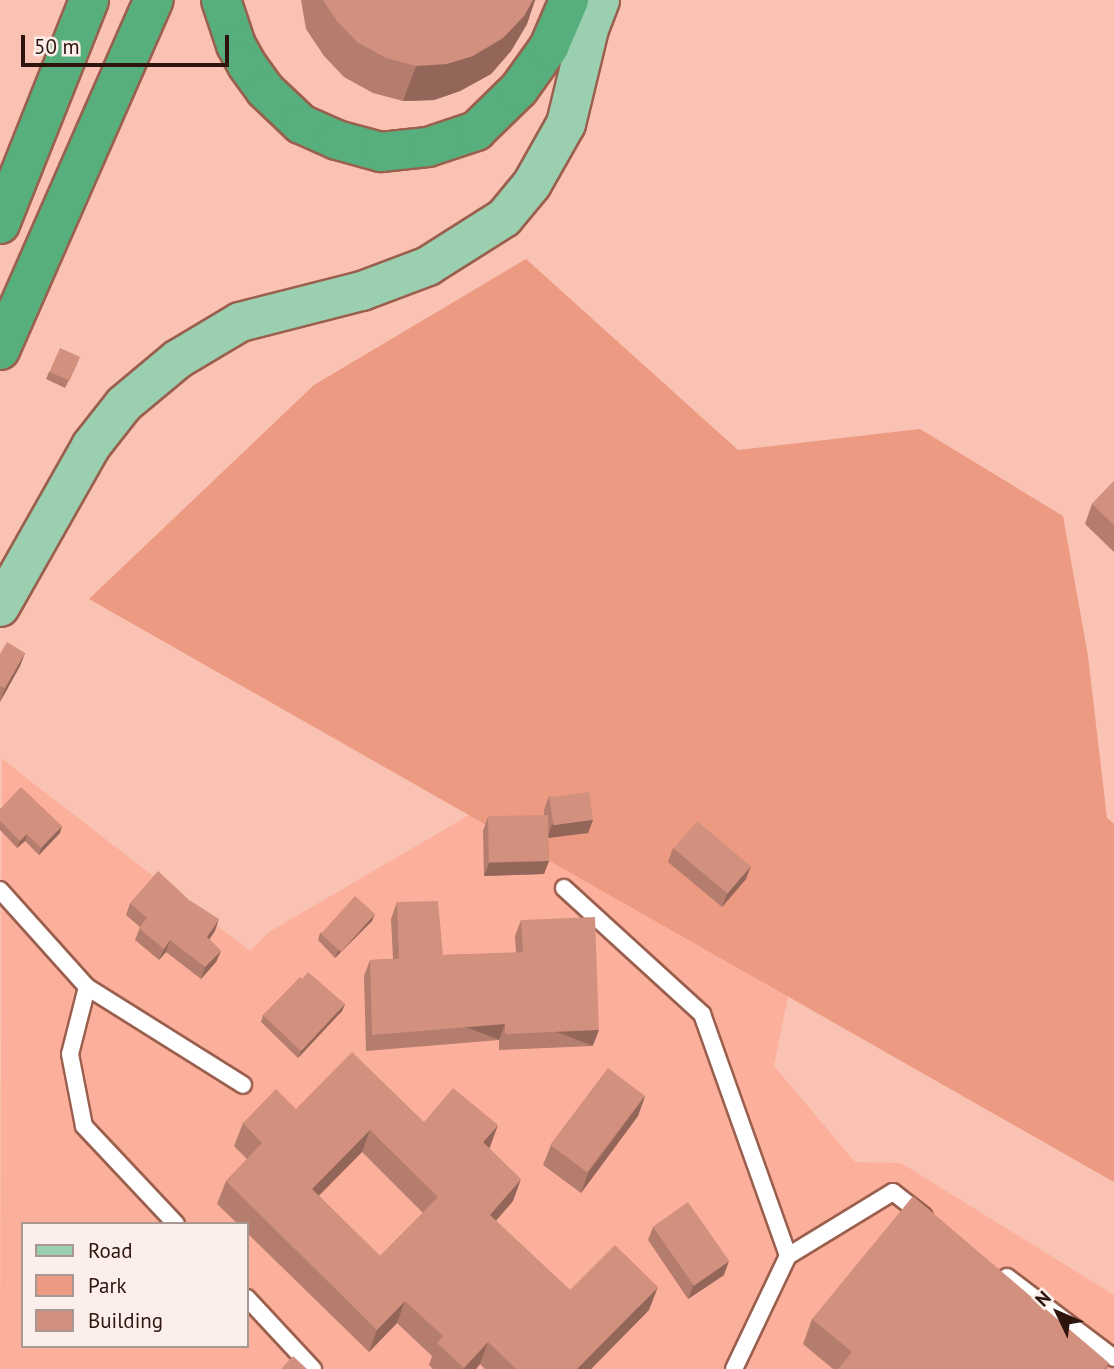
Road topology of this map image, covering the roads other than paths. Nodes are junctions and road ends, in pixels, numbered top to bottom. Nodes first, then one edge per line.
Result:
1 (89, 0) edge
2 (154, 0) edge
3 (221, 0) edge
4 (569, 0) edge
5 (600, 0) edge
6 (0, 223) edge
7 (0, 350) edge
8 (0, 607) edge
9 (564, 888) dead end
10 (0, 890) edge
11 (87, 987) junction
12 (243, 1085) dead end
13 (174, 1222) edge
14 (937, 1225) edge
15 (788, 1256) junction
16 (992, 1266) edge
17 (248, 1299) edge
18 (1114, 1358) edge
19 (313, 1369) edge
20 (734, 1369) edge

1 - 6 highway
2 - 7 highway
3 - 4 highway
5 - 8 main road
9 - 15 lane
10 - 11 lane
11 - 12 lane
11 - 13 lane
14 - 15 lane
15 - 20 lane
16 - 18 lane
17 - 19 lane

